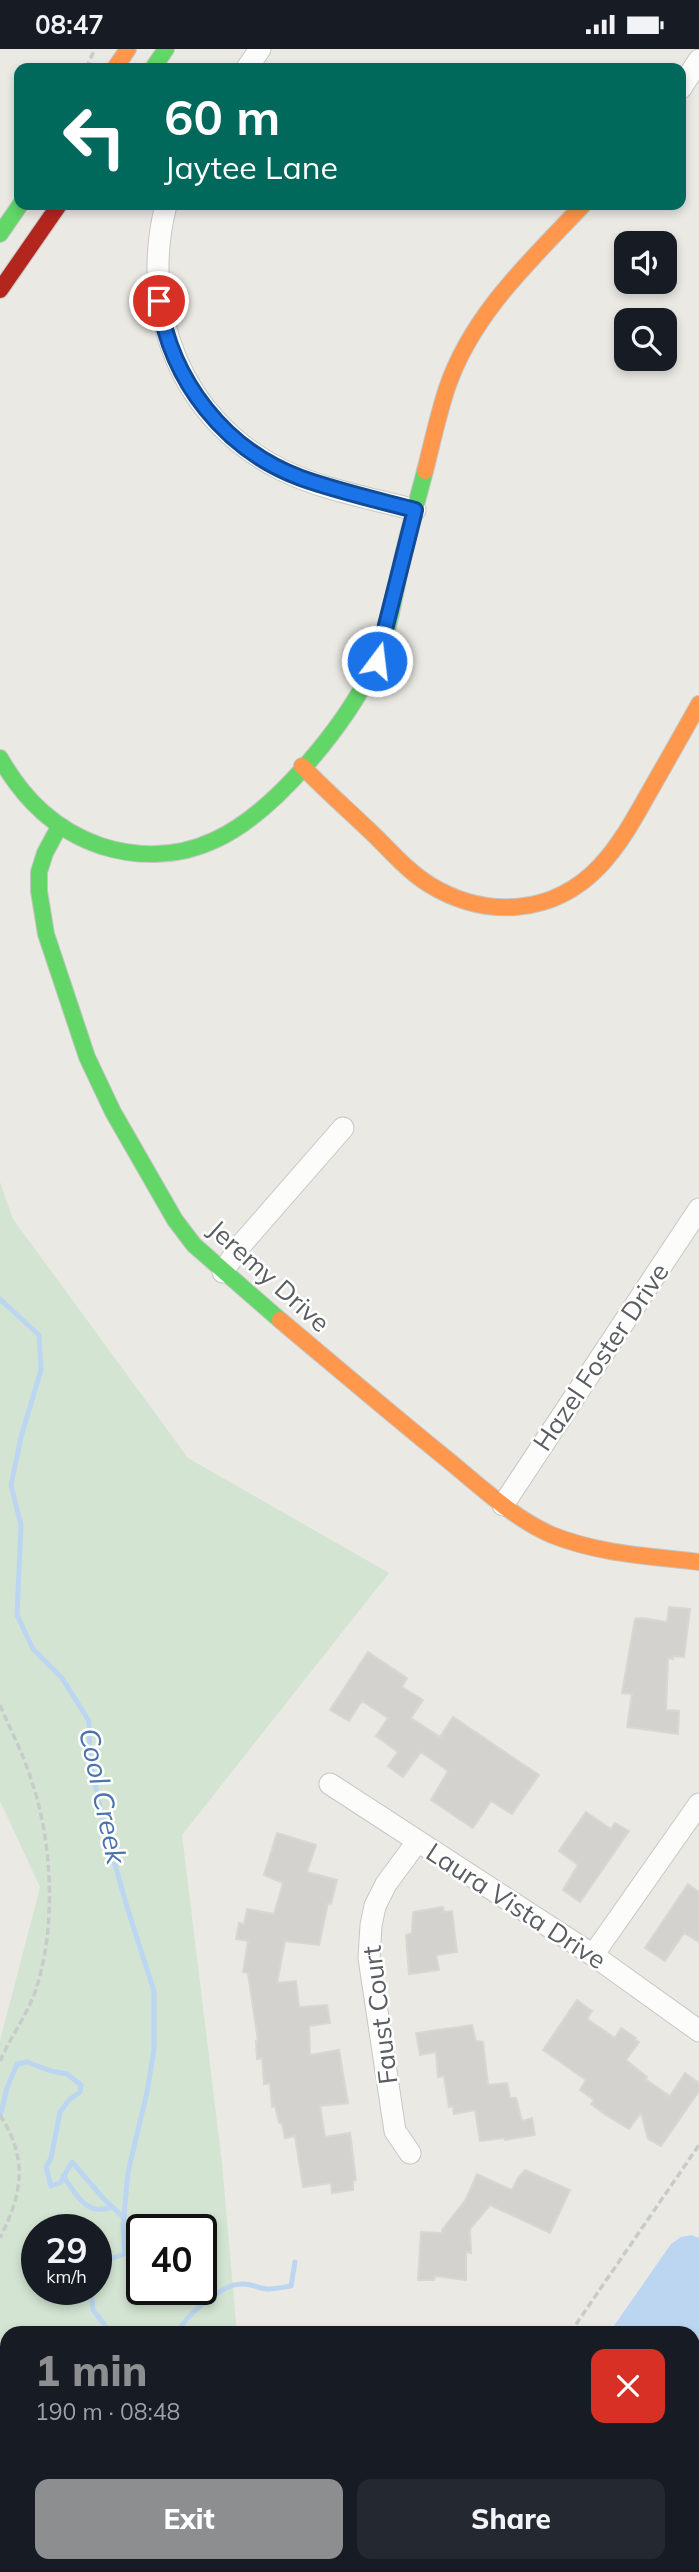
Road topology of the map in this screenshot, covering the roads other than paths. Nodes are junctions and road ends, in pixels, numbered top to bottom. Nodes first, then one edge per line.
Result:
1 (699, 60) edge
2 (686, 80) edge
3 (17, 210) edge
4 (56, 210) edge
5 (165, 210) edge
6 (578, 210) edge
7 (0, 234) edge
8 (0, 291) edge
9 (415, 510) junction
10 (699, 704) edge
11 (0, 758) edge
12 (302, 766) junction
13 (59, 827) junction
14 (343, 1128) dead end
15 (699, 1209) edge
16 (223, 1272) junction
17 (503, 1505) junction
18 (699, 1562) edge
19 (330, 1784) dead end
20 (699, 1804) edge
21 (417, 1842) junction
22 (593, 1955) junction
23 (699, 2031) edge
24 (410, 2153) dead end

1 - 2 street
3 - 7 street
4 - 8 street
5 - 9 street
6 - 9 street
9 - 12 street
10 - 12 street
11 - 13 street
12 - 13 street
13 - 16 street, Jeremy Drive
14 - 16 street
15 - 17 street, Hazel Foster Drive
16 - 17 street, Jeremy Drive
17 - 18 street, Jeremy Drive
19 - 21 street, Laura Vista Drive
20 - 22 street
21 - 22 street, Laura Vista Drive
21 - 24 street, Faust Court
22 - 23 street, Laura Vista Drive

